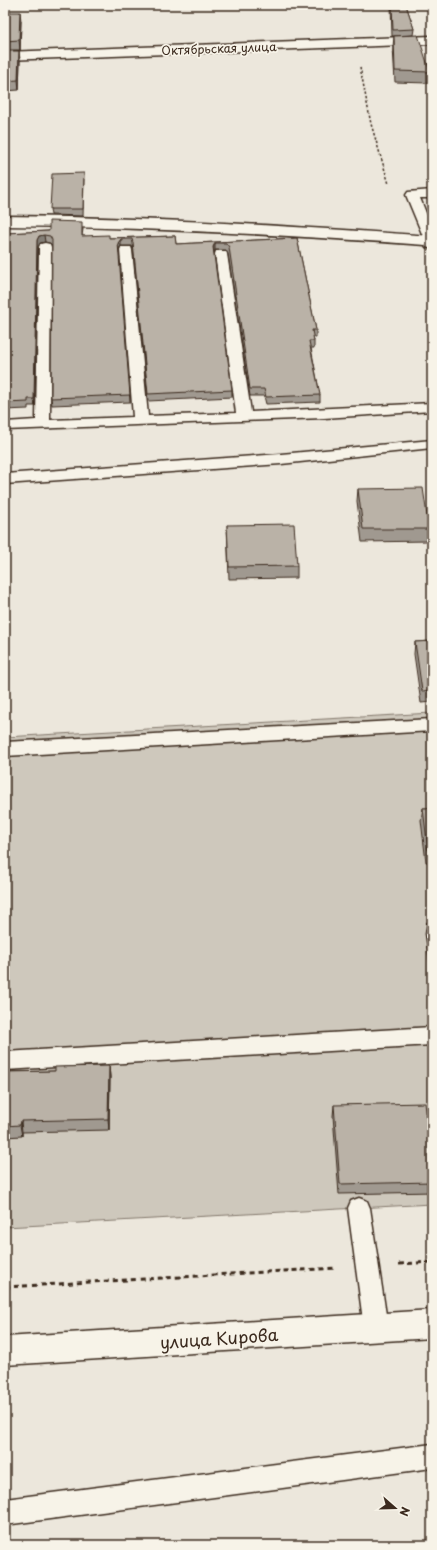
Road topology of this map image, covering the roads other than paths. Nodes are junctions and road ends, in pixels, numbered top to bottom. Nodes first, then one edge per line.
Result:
1 (432, 40) edge
2 (5, 56) edge
3 (432, 194) edge
4 (5, 221) edge
5 (431, 243) edge
6 (45, 247) dead end
7 (126, 250) dead end
8 (220, 254) dead end
9 (432, 407) edge
10 (244, 417) junction
11 (141, 421) junction
12 (43, 425) junction
13 (5, 426) edge
14 (432, 444) edge
15 (5, 479) edge
16 (432, 724) edge
17 (5, 749) edge
18 (432, 1036) edge
19 (5, 1061) edge
20 (360, 1208) dead end
21 (432, 1324) edge
22 (376, 1328) junction
23 (5, 1351) edge
24 (432, 1456) edge
25 (5, 1512) edge

1 - 2 street, Октябрьская улица
3 - 5 lane
4 - 5 street
6 - 12 lane
7 - 11 lane
8 - 10 lane
9 - 10 lane
10 - 11 lane
11 - 12 lane
12 - 13 lane
14 - 15 lane
16 - 17 lane
18 - 19 lane
20 - 22 lane
21 - 22 street, улица Кирова
22 - 23 street, улица Кирова
24 - 25 lane

